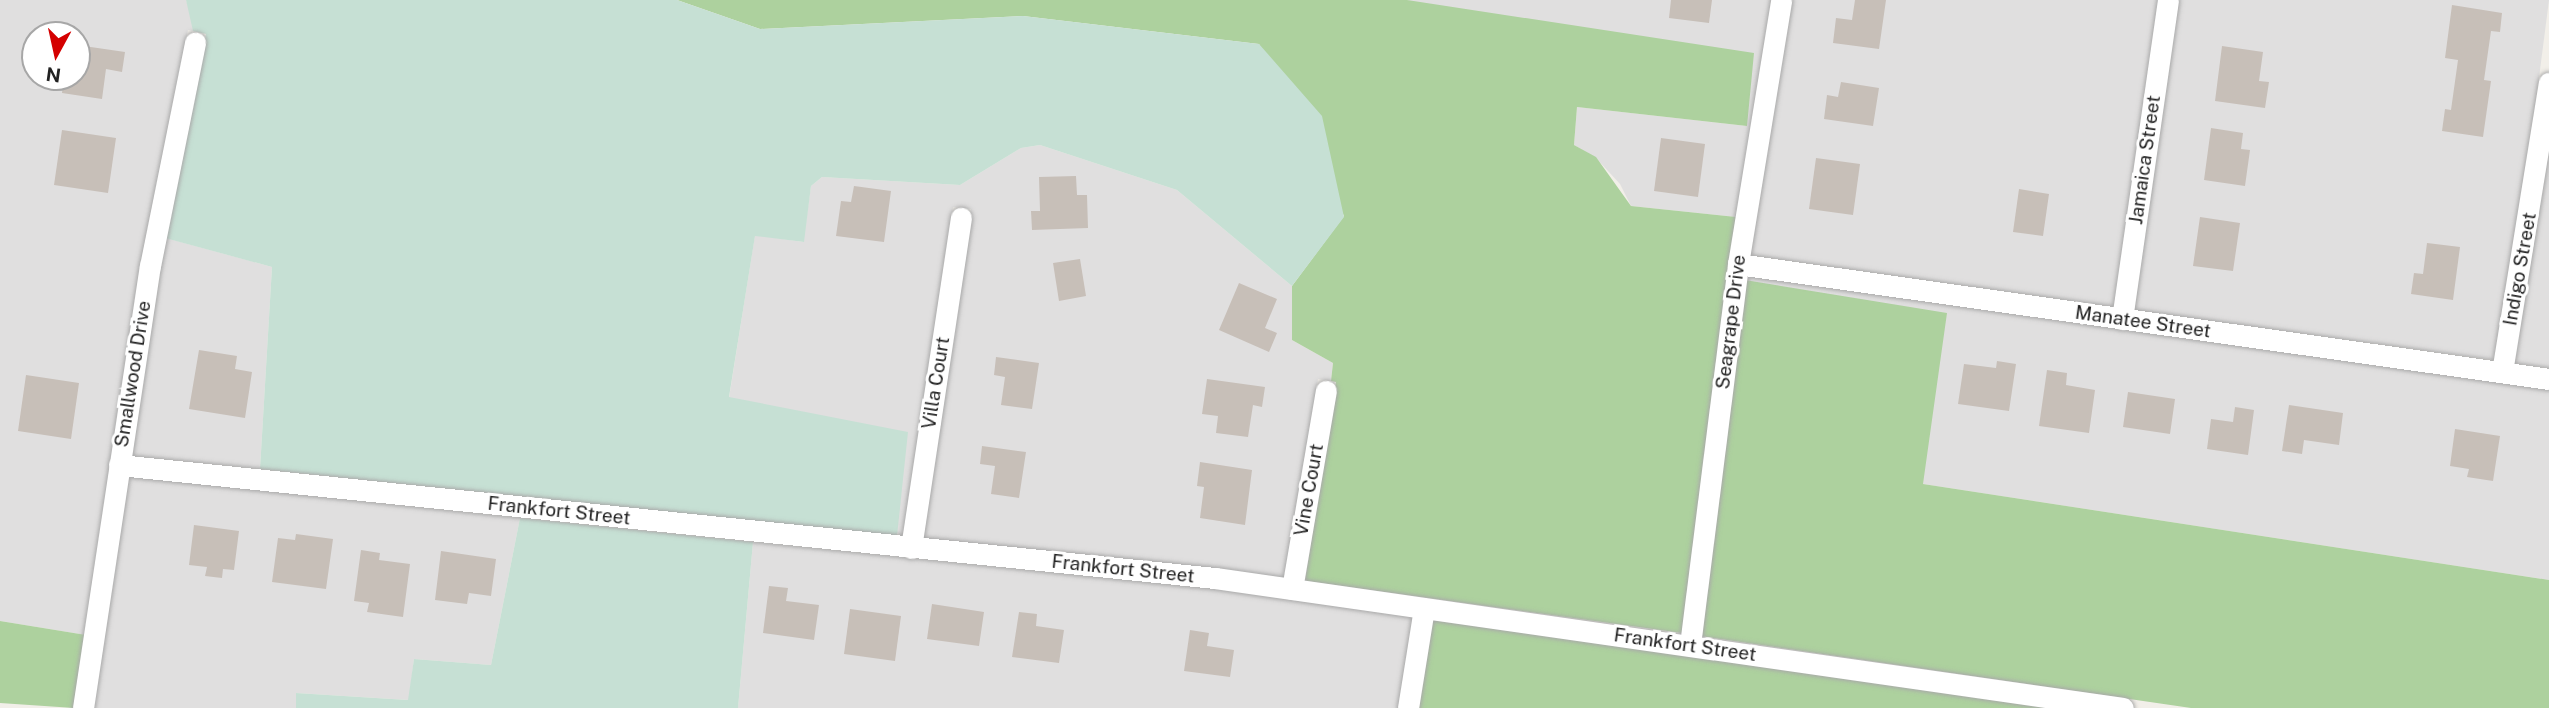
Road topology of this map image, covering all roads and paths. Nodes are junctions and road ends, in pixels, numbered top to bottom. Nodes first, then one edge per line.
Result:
1 (1781, 0) edge
2 (2168, 0) edge
3 (195, 42) dead end
4 (2549, 83) edge
5 (961, 218) dead end
6 (1738, 264) junction
7 (2122, 319) junction
8 (2502, 372) junction
9 (2549, 379) edge
10 (1326, 391) dead end
11 (119, 465) junction
12 (911, 548) junction
13 (1292, 589) junction
14 (1424, 608) junction
15 (1690, 645) junction
16 (83, 708) edge
17 (1408, 708) edge
18 (2123, 708) edge

1 - 6 street, Seagrape Drive
2 - 7 street, Jamaica Street
3 - 11 street, Smallwood Drive
4 - 8 street, Indigo Street
5 - 12 street, Villa Court
6 - 7 street, Manatee Street
6 - 15 street, Seagrape Drive
7 - 8 street, Manatee Street
8 - 9 street, Manatee Street
10 - 13 street, Vine Court
11 - 12 street, Frankfort Street
11 - 16 street, Smallwood Drive
12 - 13 street, Frankfort Street
13 - 14 street, Frankfort Street
14 - 15 street, Frankfort Street
14 - 17 street
15 - 18 street, Frankfort Street

